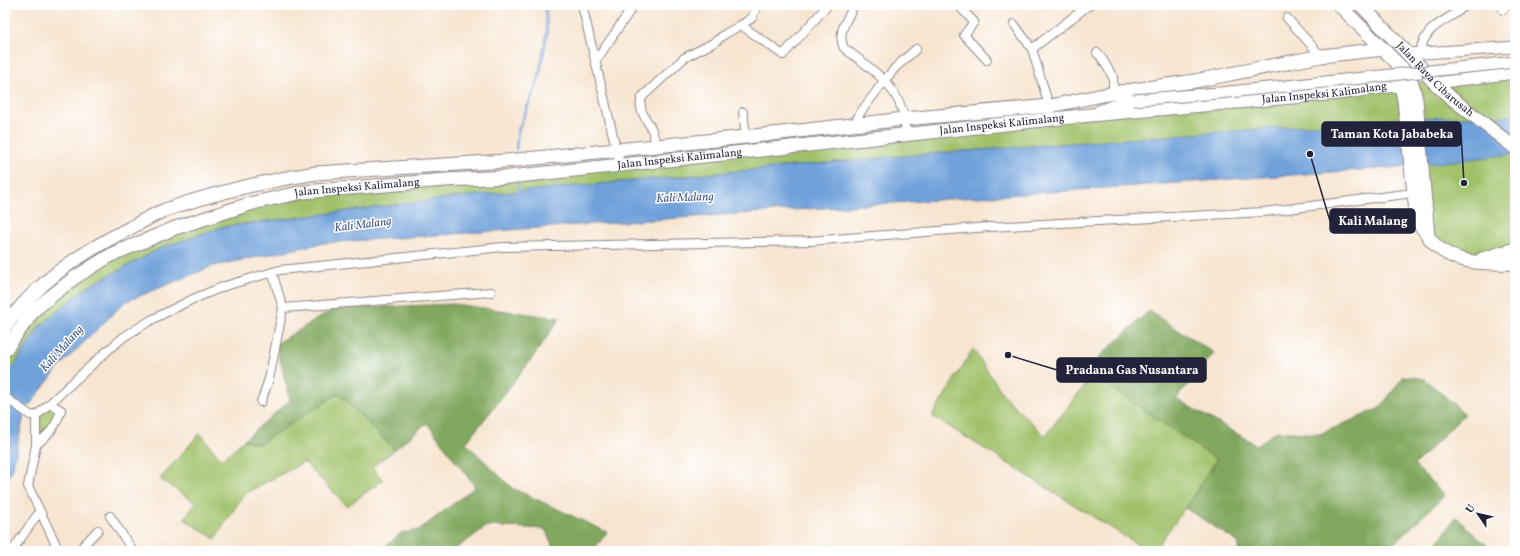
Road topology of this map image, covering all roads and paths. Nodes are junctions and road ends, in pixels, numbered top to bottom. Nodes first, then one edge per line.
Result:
1 (582, 5) edge
2 (634, 5) edge
3 (758, 5) edge
4 (828, 5) edge
5 (854, 5) edge
6 (958, 5) edge
7 (1089, 5) edge
8 (1340, 5) edge
9 (1361, 5) edge
10 (1463, 6) edge
11 (1287, 18) dead end
12 (1014, 24) dead end
13 (742, 25) junction
14 (1515, 47) edge
15 (916, 49) dead end
16 (1032, 49) junction
17 (1096, 53) dead end
18 (1388, 53) junction
19 (1414, 53) junction
20 (1322, 56) junction
21 (987, 60) dead end
22 (596, 62) junction
23 (1515, 62) edge
24 (1515, 73) edge
25 (884, 80) junction
26 (1435, 83) junction
27 (1401, 84) junction
28 (1113, 93) junction
29 (1093, 98) junction
30 (1131, 100) junction
31 (1410, 100) junction
32 (1050, 106) junction
33 (743, 112) dead end
34 (1090, 115) junction
35 (904, 119) junction
36 (1052, 119) junction
37 (854, 125) junction
38 (802, 131) junction
39 (906, 135) junction
40 (746, 137) junction
41 (717, 140) junction
42 (804, 145) junction
43 (656, 147) junction
44 (1515, 148) edge
45 (616, 151) junction
46 (719, 155) junction
47 (620, 165) junction
48 (1417, 173) junction
49 (282, 178) junction
50 (1413, 193) junction
51 (285, 196) junction
52 (1428, 236) junction
53 (1515, 249) edge
54 (1471, 262) junction
55 (1515, 263) edge
56 (272, 272) junction
57 (491, 292) dead end
58 (283, 308) junction
59 (14, 323) edge
60 (7, 343) edge
61 (5, 398) edge
62 (261, 402) dead end
63 (50, 404) junction
64 (36, 416) junction
65 (36, 445) junction
66 (40, 511) junction
67 (110, 516) dead end
68 (98, 530) dead end
69 (12, 551) edge
70 (58, 551) edge
71 (78, 551) edge
72 (133, 551) edge

1 - 22 street
2 - 22 street
3 - 13 street
4 - 13 street
5 - 25 street
6 - 21 street
7 - 16 street
8 - 18 main road, Jalan Raya Cibarusah
9 - 19 main road, Jalan Raya Cibarusah
10 - 19 street
11 - 20 street
12 - 16 street
13 - 43 street
14 - 19 main road
15 - 25 street
16 - 32 street
17 - 28 street
18 - 20 main road, Jalan Inspeksi Kalimalang
18 - 27 main road, Jalan Raya Cibarusah
18 - 31 main road, Jalan Raya Cibarusah
19 - 26 main road, Jalan Raya Cibarusah
20 - 28 main road, Jalan Inspeksi Kalimalang
22 - 45 street
23 - 30 main road, bridge
24 - 26 main road
25 - 35 street
25 - 37 street
26 - 44 main road, Jalan Raya Cibarusah
27 - 31 main road, Jalan Raya Cibarusah
27 - 34 main road, Jalan Inspeksi Kalimalang
28 - 29 main road, Jalan Inspeksi Kalimalang
29 - 30 main road
29 - 32 main road, Jalan Inspeksi Kalimalang
30 - 34 main road
31 - 48 main road, Jalan Raya Cibarusah
32 - 35 main road, Jalan Inspeksi Kalimalang
32 - 36 street
33 - 40 street
34 - 36 main road, Jalan Inspeksi Kalimalang
35 - 37 main road, Jalan Inspeksi Kalimalang
35 - 39 street
36 - 39 main road, Jalan Inspeksi Kalimalang
37 - 38 main road, Jalan Inspeksi Kalimalang
38 - 40 main road, Jalan Inspeksi Kalimalang
38 - 42 main road
39 - 42 main road, Jalan Inspeksi Kalimalang
40 - 41 main road, Jalan Inspeksi Kalimalang
41 - 43 main road, Jalan Inspeksi Kalimalang
41 - 46 main road
42 - 46 main road, Jalan Inspeksi Kalimalang
43 - 45 main road, Jalan Inspeksi Kalimalang
45 - 47 street
45 - 49 main road, Jalan Inspeksi Kalimalang
46 - 47 main road, Jalan Inspeksi Kalimalang
47 - 51 main road, Jalan Inspeksi Kalimalang
48 - 50 main road, Jalan Raya Cibarusah
48 - 52 main road, Jalan Raya Cibarusah
49 - 51 main road
49 - 59 main road, Jalan Inspeksi Kalimalang
50 - 52 main road, Jalan Raya Cibarusah
50 - 56 street
51 - 59 main road, Jalan Inspeksi Kalimalang
52 - 54 main road, Jalan Raya Cibarusah
53 - 54 main road
54 - 55 main road, Jalan Raya Cibarusah
56 - 58 street
56 - 63 street
57 - 58 street
58 - 62 street
59 - 60 main road, Jalan Inspeksi Kalimalang
61 - 64 street
63 - 64 street
63 - 65 street
64 - 65 street
65 - 66 street
66 - 69 street
66 - 70 street
67 - 72 street
68 - 71 street

